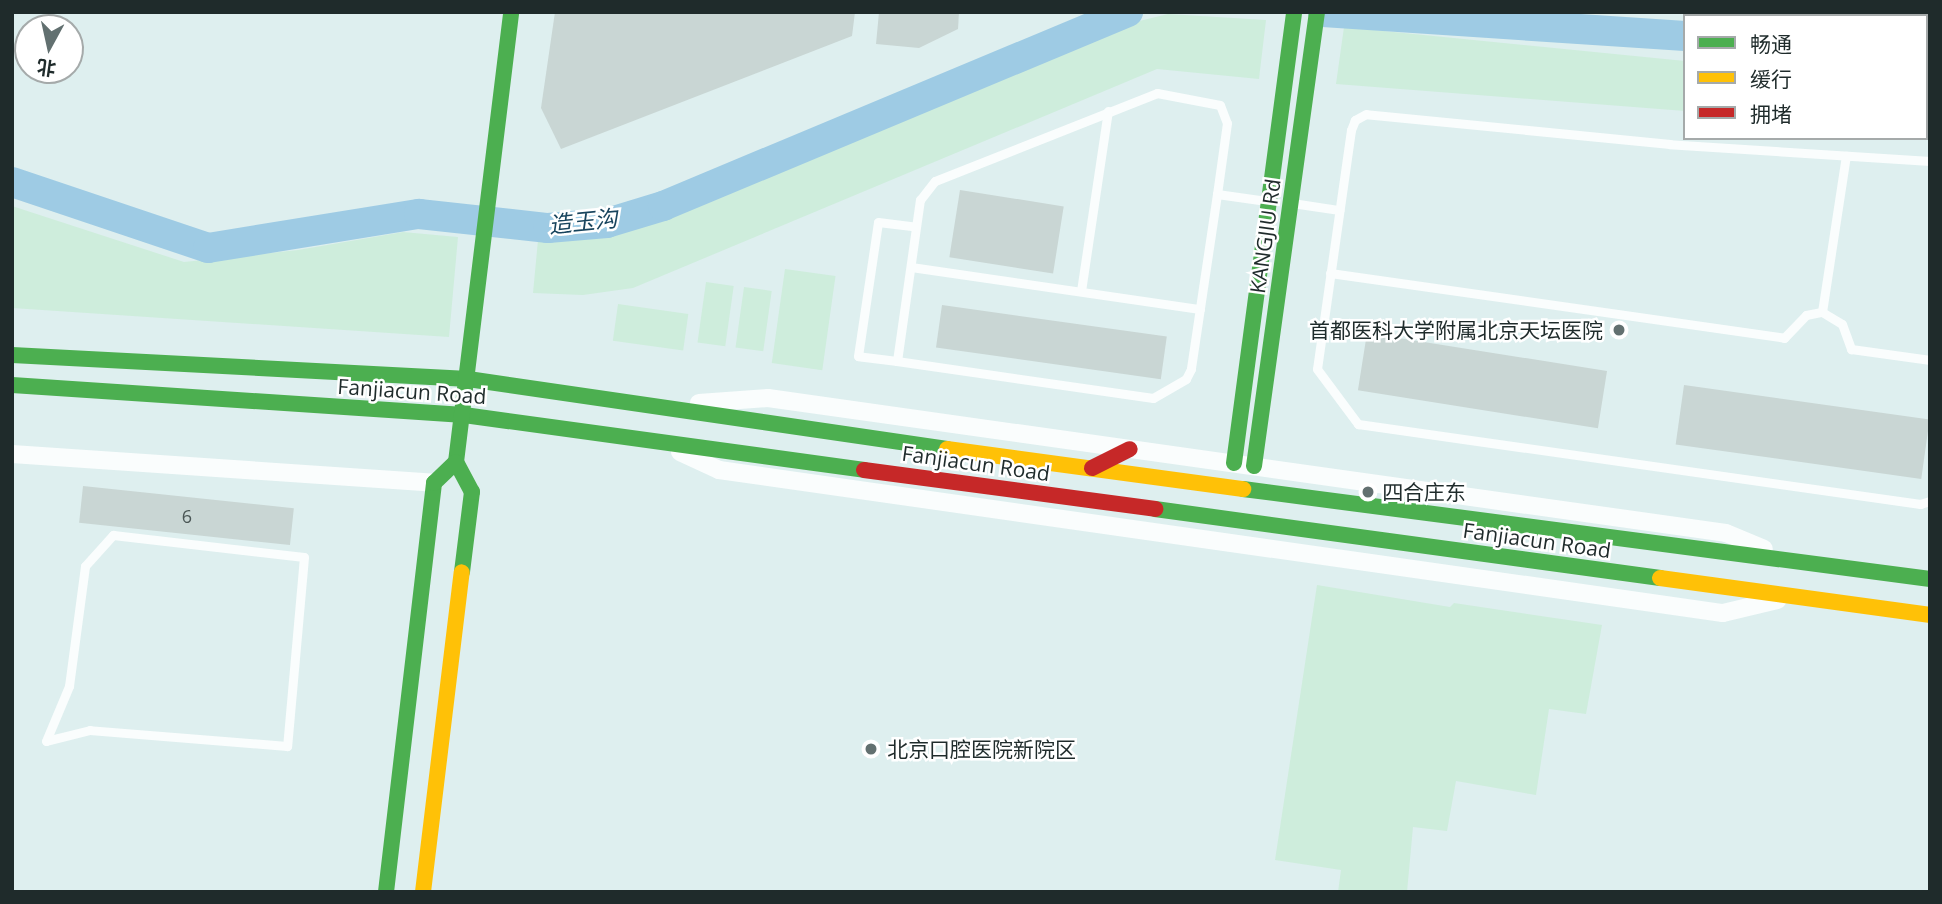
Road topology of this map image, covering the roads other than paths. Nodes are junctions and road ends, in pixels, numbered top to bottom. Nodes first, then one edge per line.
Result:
1 (511, 12) edge
2 (1294, 12) edge
3 (1317, 12) edge
4 (1108, 111) junction
5 (1846, 156) junction
6 (1930, 161) edge
7 (1217, 194) junction
8 (1269, 201) junction
9 (1291, 203) junction
10 (1339, 210) junction
11 (916, 228) junction
12 (911, 267) junction
13 (1330, 273) junction
14 (1082, 291) junction
15 (1200, 309) junction
16 (1822, 312) junction
17 (12, 355) edge
18 (1930, 360) edge
19 (897, 361) junction
20 (468, 379) junction
21 (12, 385) edge
22 (655, 407) junction
23 (464, 415) junction
24 (1241, 415) junction
25 (1260, 418) junction
26 (652, 439) junction
27 (1130, 449) junction
28 (12, 454) edge
29 (456, 462) junction
30 (1234, 463) junction
31 (1254, 466) junction
32 (1092, 468) junction
33 (434, 483) junction
34 (1930, 500) edge
35 (1793, 561) junction
36 (1930, 579) edge
37 (1790, 596) junction
38 (1930, 615) edge
39 (46, 741) joint
40 (386, 892) edge
41 (423, 892) edge

1 - 20 main road
2 - 8 main road, KANGJIU Rd
3 - 9 main road, KANGJIU Rd
4 - 7 lane
4 - 11 lane
4 - 14 lane
5 - 6 lane
5 - 10 lane
5 - 16 lane
7 - 8 lane
7 - 15 lane
8 - 24 main road, KANGJIU Rd
9 - 10 lane
9 - 25 main road, KANGJIU Rd
10 - 13 lane
11 - 12 lane
11 - 19 lane
12 - 14 lane
12 - 19 lane
13 - 16 lane
13 - 34 lane
14 - 15 lane
15 - 19 lane
16 - 18 lane
17 - 20 main road, Fanjiacun Road
20 - 22 main road, Fanjiacun Road
20 - 23 main road
21 - 23 main road, Fanjiacun Road
22 - 27 street
22 - 32 main road, Fanjiacun Road
23 - 26 main road, Fanjiacun Road
23 - 29 main road
24 - 25 main road
24 - 30 main road, KANGJIU Rd
25 - 31 main road, KANGJIU Rd
26 - 37 main road, Fanjiacun Road
26 - 37 street
27 - 30 street
27 - 32 main road
28 - 33 street
29 - 33 main road
29 - 41 main road
30 - 31 street
31 - 35 street
32 - 35 main road, Fanjiacun Road
33 - 40 main road
35 - 36 main road, Fanjiacun Road
37 - 38 main road, Fanjiacun Road
39 - 39 lane

